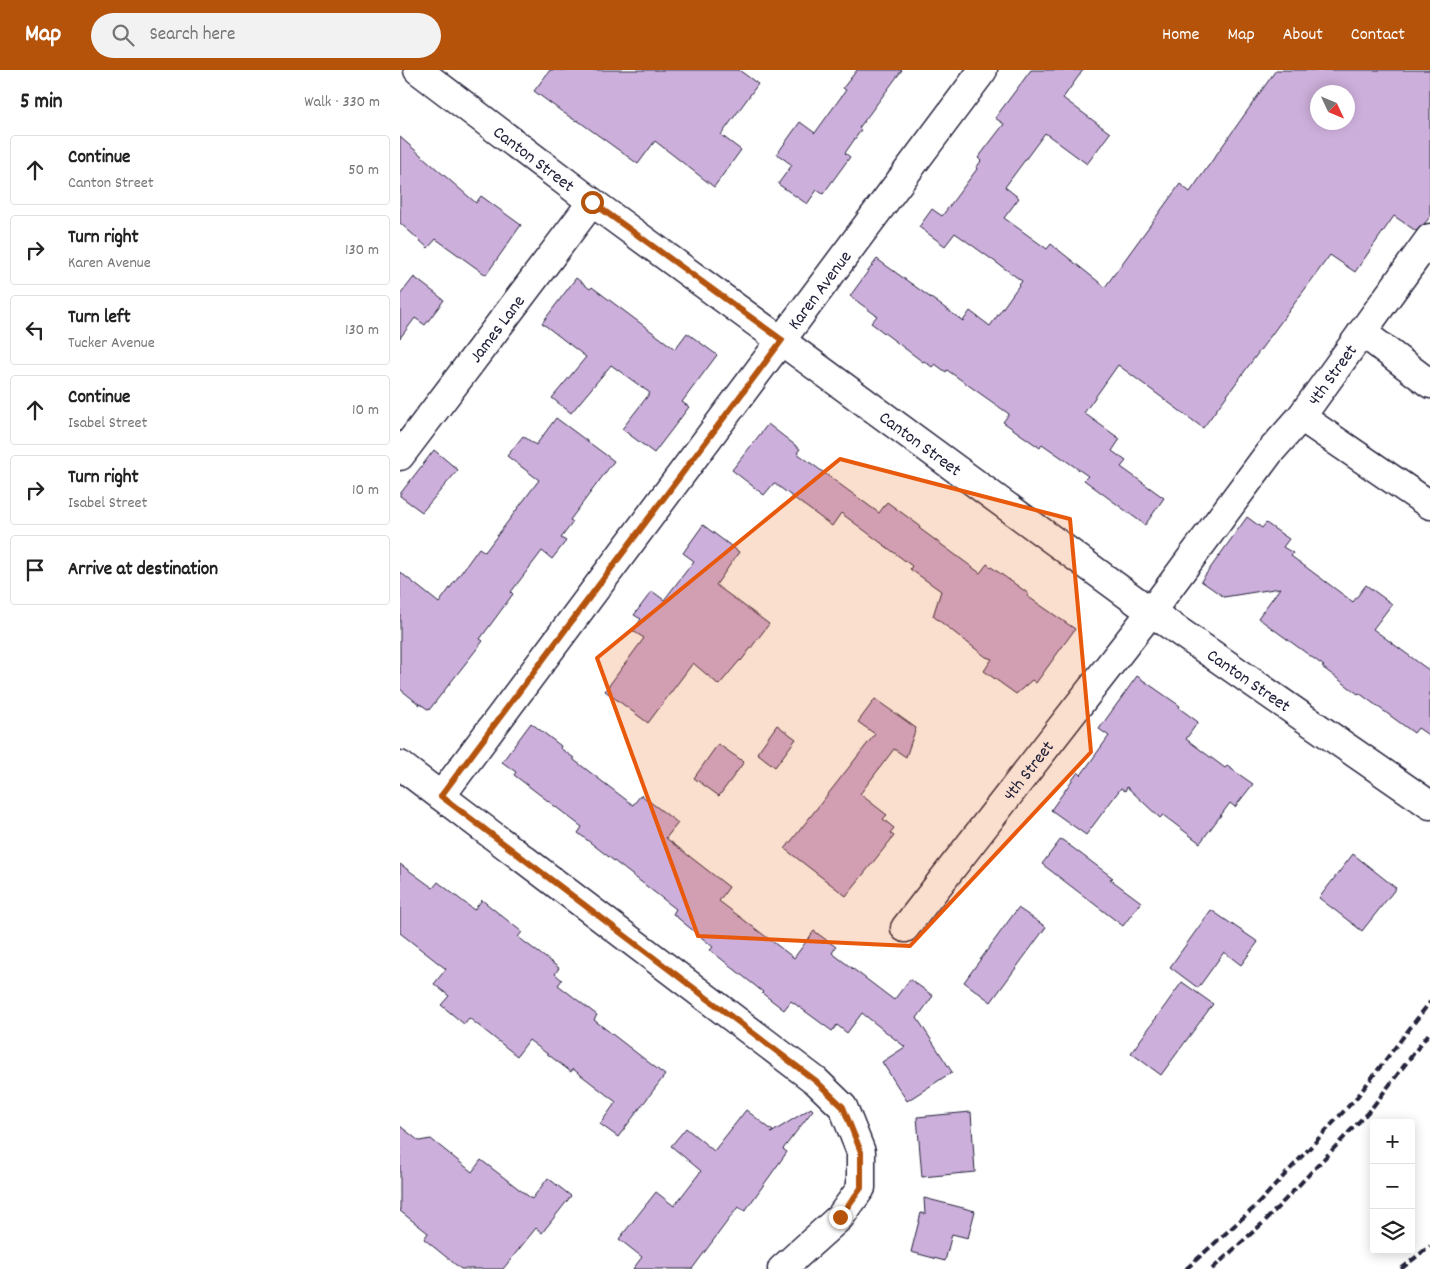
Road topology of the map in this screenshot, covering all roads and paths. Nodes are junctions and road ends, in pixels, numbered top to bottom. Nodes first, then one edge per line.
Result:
1 (418, 70) edge
2 (984, 70) edge
3 (592, 202) junction
4 (1430, 238) edge
5 (1362, 332) junction
6 (782, 340) junction
7 (1430, 384) edge
8 (1302, 418) junction
9 (400, 456) edge
10 (1430, 505) edge
11 (1151, 612) junction
12 (400, 765) edge
13 (441, 796) junction
14 (1430, 805) edge
15 (905, 928) dead end
16 (782, 1269) edge

1 - 3 street, Canton Street
2 - 6 street, Karen Avenue
3 - 6 street, Canton Street
3 - 9 street, James Lane
4 - 5 street, 4th Street
5 - 7 street
5 - 8 street, 4th Street
6 - 11 street, Canton Street
6 - 13 street, Karen Avenue
8 - 10 street
8 - 11 street, 4th Street
11 - 14 street, Canton Street
11 - 15 street, 4th Street
12 - 13 street
13 - 16 street

